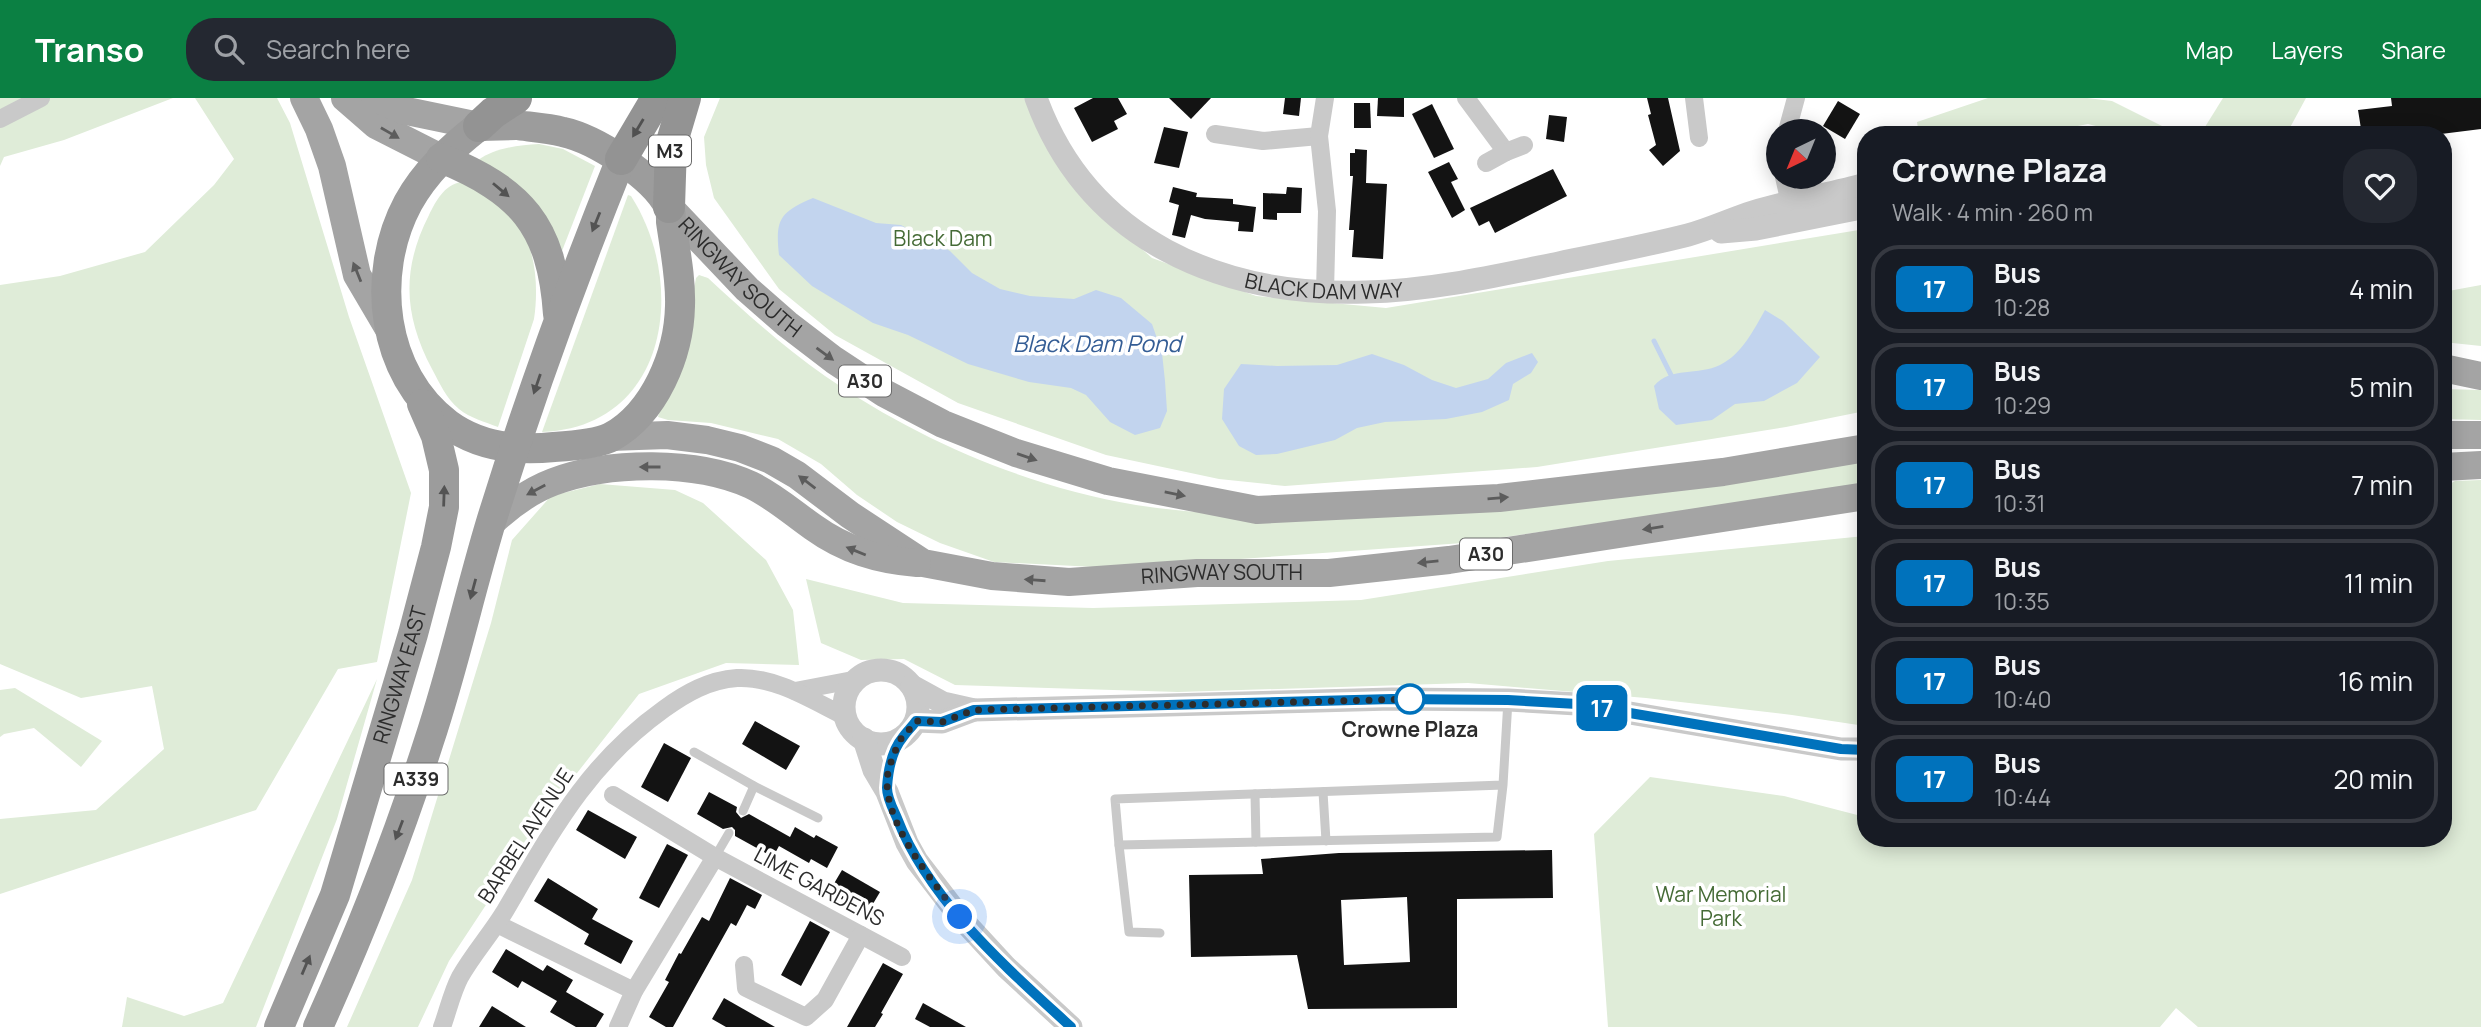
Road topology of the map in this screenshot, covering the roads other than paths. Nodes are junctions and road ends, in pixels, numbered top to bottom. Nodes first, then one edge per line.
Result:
1 (41, 98) edge
2 (304, 98) edge
3 (345, 98) edge
4 (375, 98) edge
5 (516, 98) edge
6 (657, 98) edge
7 (684, 98) edge
8 (1036, 98) edge
9 (1325, 98) edge
10 (1466, 98) edge
11 (1695, 98) edge
12 (1796, 98) edge
13 (0, 119) edge
14 (1790, 119) edge
15 (479, 126) junction
16 (1215, 134) dead end
17 (1319, 136) junction
18 (1699, 138) dead end
19 (1263, 141) junction
20 (1524, 145) dead end
21 (1245, 149) dead end
22 (1506, 152) junction
23 (441, 158) junction
24 (621, 159) junction
25 (1486, 163) dead end
26 (1857, 188) edge
27 (1787, 189) edge
28 (669, 207) junction
29 (1857, 208) edge
30 (1792, 213) junction
31 (1325, 292) junction
32 (558, 319) junction
33 (390, 331) junction
34 (2452, 370) edge
35 (2481, 378) edge
36 (2452, 379) edge
37 (418, 396) junction
38 (2452, 435) edge
39 (2481, 435) edge
40 (610, 437) junction
41 (1857, 439) edge
42 (514, 448) junction
43 (1857, 449) edge
44 (2481, 465) edge
45 (2452, 467) edge
46 (1723, 471) junction
47 (1857, 497) edge
48 (1857, 512) edge
49 (1700, 520) junction
50 (491, 523) junction
51 (923, 563) junction
52 (858, 679) junction
53 (912, 686) junction
54 (795, 691) junction
55 (1508, 700) junction
56 (974, 710) junction
57 (846, 717) junction
58 (909, 729) junction
59 (864, 739) junction
60 (1857, 750) edge
61 (694, 752) dead end
62 (1503, 785) junction
63 (754, 786) junction
64 (887, 792) junction
65 (1324, 792) junction
66 (1255, 794) junction
67 (613, 795) dead end
68 (743, 811) dead end
69 (818, 818) dead end
70 (729, 832) dead end
71 (1326, 841) junction
72 (1256, 842) junction
73 (1119, 845) junction
74 (715, 856) junction
75 (497, 924) junction
76 (1160, 933) dead end
77 (861, 935) junction
78 (902, 957) dead end
79 (744, 965) dead end
80 (634, 991) junction
81 (279, 1027) edge
82 (318, 1027) edge
83 (442, 1027) edge
84 (618, 1027) edge
85 (1071, 1027) edge

1 - 13 street
33 -> 2 main road
3 -> 23 main road
4 - 15 main road
5 - 15 highway
6 -> 24 highway, M3
7 - 28 highway, M3
8 - 31 street, BLACK DAM WAY
9 - 17 street
10 - 22 street
11 - 18 street
12 - 14 street
15 - 23 highway, RINGWAY EAST
15 - 24 highway
16 - 19 street
17 - 19 street
17 - 31 street
19 - 21 street
20 - 22 street
22 - 25 street
23 -> 32 highway
23 - 33 highway, RINGWAY EAST
24 - 28 highway
24 -> 32 highway
26 - 30 street, BLACK DAM WAY
27 - 30 street
28 - 40 highway
28 -> 46 main road, RINGWAY SOUTH / A30
29 - 30 street, BLACK DAM WAY
30 - 31 street, BLACK DAM WAY
32 -> 42 highway
33 - 37 highway, RINGWAY EAST
34 - 35 main road
35 - 36 main road
37 - 42 highway
81 -> 37 highway, RINGWAY EAST / A339
38 - 39 main road
40 - 42 highway
51 -> 40 main road, RINGWAY SOUTH / A30
41 - 46 main road
42 - 50 highway, A339
43 - 46 main road, RINGWAY SOUTH / A30
44 - 45 main road
47 - 49 main road, RINGWAY SOUTH / A30
48 - 49 main road
49 -> 51 main road, RINGWAY SOUTH / A30
51 -> 50 main road
50 -> 82 highway, A339
52 - 53 street
52 - 54 street, BARBEL AVENUE
52 - 57 street
53 - 56 street
53 - 58 street
54 - 57 street, BARBEL AVENUE
54 - 75 street, BARBEL AVENUE
55 - 56 street
55 - 60 street
55 - 62 lane
56 - 58 street
57 - 59 street
58 - 59 street
58 - 64 street
59 - 64 street
61 - 63 lane
62 - 65 lane
62 - 71 lane
63 - 68 lane
63 - 69 lane
64 - 85 street
65 - 66 lane
65 - 71 lane
66 - 72 lane
66 - 73 lane
67 - 74 street, LIME GARDENS
70 - 74 lane
71 - 72 lane
72 - 73 lane
73 - 76 lane
74 - 77 street, LIME GARDENS
74 - 80 street
75 - 80 street, BARBEL AVENUE
75 - 83 street
77 - 78 street, LIME GARDENS
77 - 79 street
80 - 84 street

